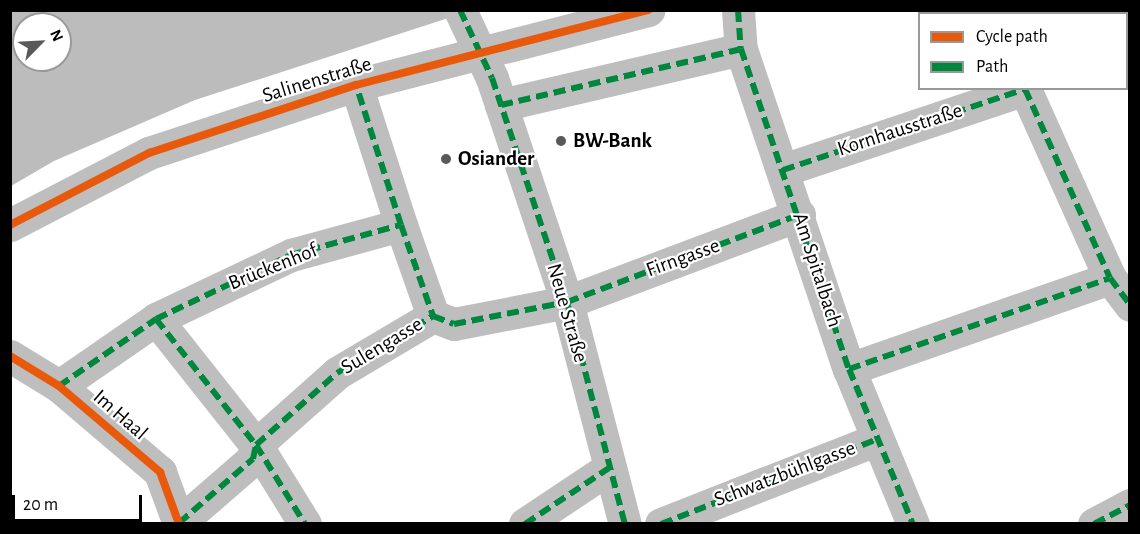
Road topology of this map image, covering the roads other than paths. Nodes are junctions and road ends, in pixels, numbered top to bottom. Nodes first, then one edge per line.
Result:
1 (460, 10) edge
2 (649, 10) edge
3 (738, 10) edge
4 (741, 49) junction
5 (356, 84) junction
6 (1022, 90) edge
7 (1025, 90) edge
8 (496, 91) junction
9 (783, 170) junction
10 (799, 215) junction
11 (10, 225) edge
12 (401, 225) junction
13 (1110, 278) junction
14 (567, 302) junction
15 (1130, 305) edge
16 (433, 316) junction
17 (156, 320) junction
18 (10, 356) edge
19 (849, 369) junction
20 (59, 386) junction
21 (875, 440) junction
22 (256, 445) junction
23 (609, 468) junction
24 (1130, 504) edge
25 (179, 524) edge
26 (305, 524) edge
27 (525, 524) edge
28 (625, 524) edge
29 (661, 524) edge
30 (913, 524) edge
31 (1094, 524) edge

1 - 8 street, Neue Straße
2 - 5 street, Salinenstraße
3 - 4 street, Am Spitalbach
4 - 8 street
4 - 9 street, Am Spitalbach
5 - 11 street, Salinenstraße
5 - 12 street
6 - 9 street, Kornhausstraße
7 - 13 street, Kornhausstraße
8 - 14 street, Neue Straße
9 - 10 street, Am Spitalbach
10 - 14 street, Firngasse
10 - 19 street, Am Spitalbach
12 - 16 street
12 - 17 street, Brückenhof
13 - 15 street, Kornhausstraße
13 - 19 street
14 - 16 street, Sulengasse
14 - 23 street, Neue Straße
16 - 22 street, Sulengasse
17 - 20 street, Brückenhof
17 - 22 street
18 - 20 street, Im Haal
19 - 21 street, Am Spitalbach
20 - 25 street, Im Haal
21 - 29 street, Schwatzbühlgasse
21 - 30 street, Am Spitalbach
22 - 25 street, Sulengasse
22 - 26 street
23 - 27 street
23 - 28 street, Neue Straße
24 - 31 street

